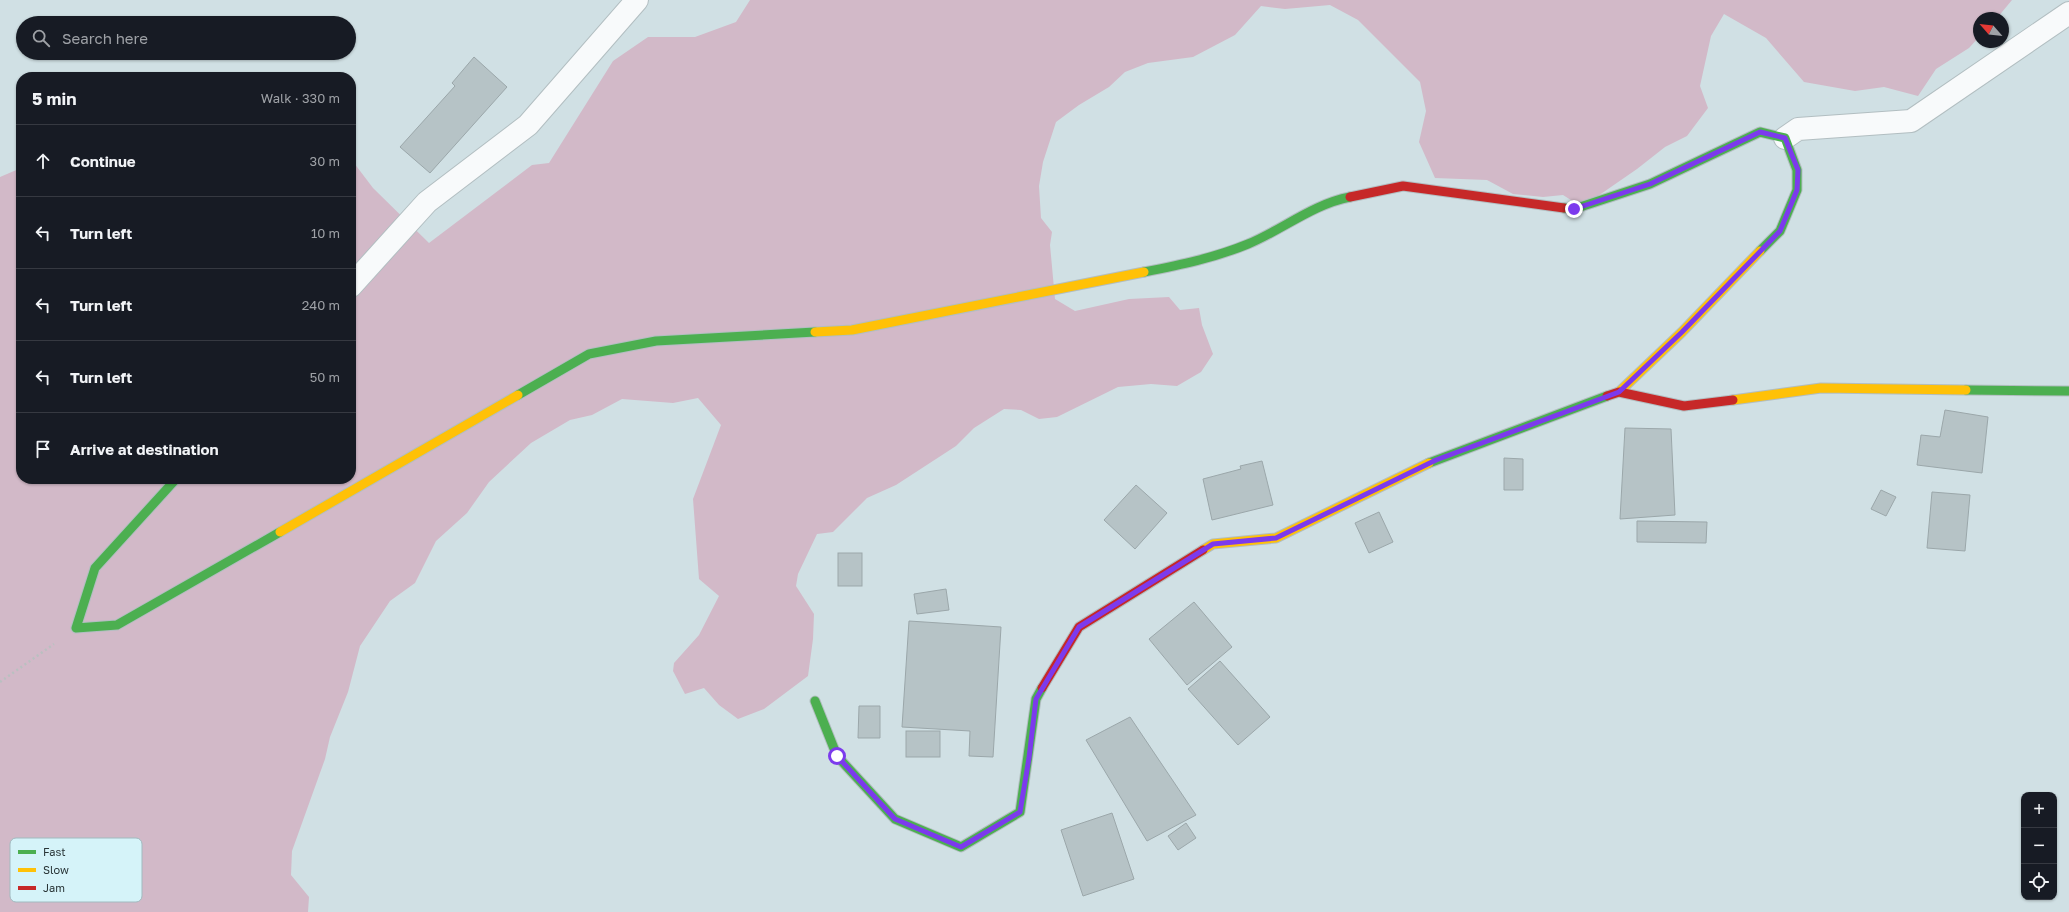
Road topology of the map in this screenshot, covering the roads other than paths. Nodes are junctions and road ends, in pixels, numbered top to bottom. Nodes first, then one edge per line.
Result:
1 (637, 0) edge
2 (2069, 13) edge
3 (1785, 138) junction
4 (356, 280) edge
5 (2069, 391) edge
6 (1619, 392) junction
7 (171, 484) edge
8 (815, 701) dead end

1 - 4 street
2 - 3 street
3 - 6 street
3 - 7 street
5 - 6 street
6 - 8 street

